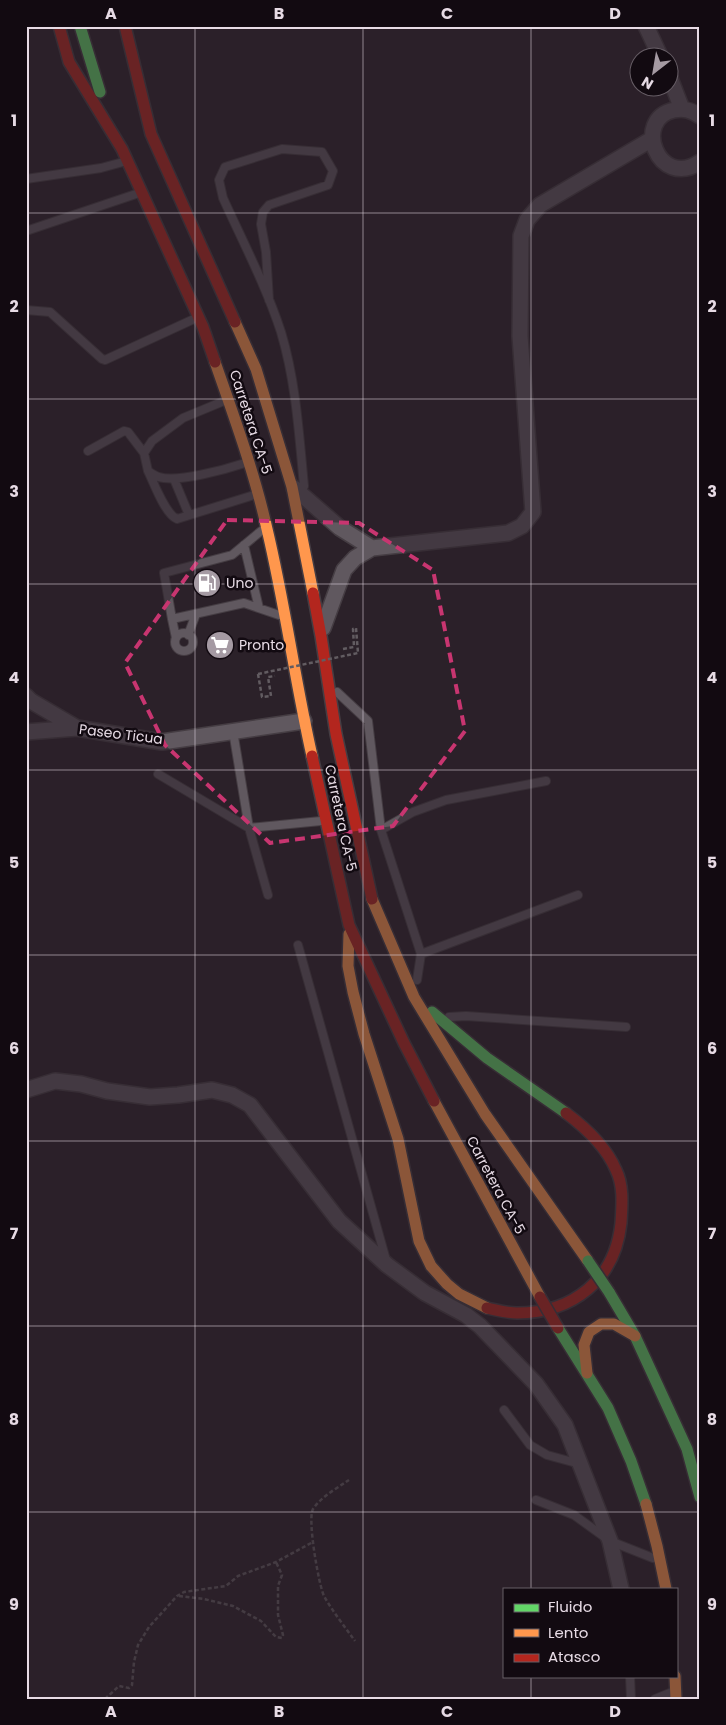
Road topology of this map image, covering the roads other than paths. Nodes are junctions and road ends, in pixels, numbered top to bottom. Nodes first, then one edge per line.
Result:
1 (59, 26) edge
2 (80, 26) edge
3 (125, 26) edge
4 (646, 26) edge
5 (656, 48) edge
6 (678, 98) edge
7 (682, 109) junction
8 (700, 116) edge
9 (652, 139) junction
10 (122, 149) junction
11 (127, 161) junction
12 (700, 162) edge
13 (26, 179) edge
14 (141, 193) junction
15 (26, 231) edge
16 (269, 300) junction
17 (26, 310) edge
18 (198, 317) junction
19 (228, 399) junction
20 (88, 452) dead end
21 (144, 453) junction
22 (250, 462) junction
23 (148, 471) junction
24 (174, 479) junction
25 (292, 487) junction
26 (258, 494) junction
27 (305, 498) junction
28 (188, 515) junction
29 (267, 527) junction
30 (244, 545) junction
31 (372, 548) junction
32 (259, 608) junction
33 (196, 614) junction
34 (286, 618) junction
35 (172, 619) junction
36 (188, 635) junction
37 (320, 636) junction
38 (176, 638) junction
39 (327, 682) junction
40 (26, 696) edge
41 (304, 721) junction
42 (77, 728) junction
43 (26, 732) edge
44 (234, 732) junction
45 (158, 774) dead end
46 (546, 781) dead end
47 (326, 820) junction
48 (249, 828) junction
49 (381, 830) junction
50 (268, 895) dead end
51 (578, 895) dead end
52 (349, 925) junction
53 (298, 945) dead end
54 (421, 954) junction
55 (414, 997) junction
56 (439, 1018) junction
57 (626, 1027) dead end
58 (26, 1090) edge
59 (387, 1265) junction
60 (497, 1311) junction
61 (635, 1336) junction
62 (492, 1338) junction
63 (588, 1373) junction
64 (504, 1410) dead end
65 (580, 1464) junction
66 (700, 1497) edge
67 (536, 1500) dead end
68 (610, 1541) junction
69 (662, 1562) junction
70 (621, 1588) edge
71 (666, 1588) edge
72 (630, 1678) edge
73 (675, 1678) edge
74 (676, 1695) edge
75 (631, 1699) edge
76 (655, 1699) edge

1 - 10 highway, Carretera CA-5
2 - 10 highway
3 - 25 highway, Carretera CA-5
4 - 5 street
6 - 7 street
7 - 8 street
7 - 9 street
9 - 12 street
9 - 31 street
10 - 11 highway, Carretera CA-5
11 - 13 lane
11 - 14 highway, Carretera CA-5
14 - 15 lane
14 - 18 highway, Carretera CA-5
16 - 16 lane
16 - 27 lane
17 - 18 lane
18 - 19 highway, Carretera CA-5
19 - 21 lane
19 - 22 highway, Carretera CA-5
20 - 21 lane
21 - 23 lane
22 - 24 lane
22 - 26 highway, Carretera CA-5
23 - 24 lane
23 - 28 lane
24 - 28 lane
25 - 27 street
25 - 37 highway, Carretera CA-5
26 - 28 lane
26 - 29 highway, Carretera CA-5
27 - 31 street
29 - 30 lane
29 - 34 highway, Carretera CA-5
30 - 32 lane
30 - 35 lane
31 - 37 street
32 - 33 lane
32 - 34 lane
33 - 35 lane
33 - 36 lane
34 - 41 highway, Carretera CA-5
35 - 38 lane
36 - 38 lane
36 - 38 lane
37 - 39 highway, Carretera CA-5
39 - 49 lane
39 - 55 highway, Carretera CA-5
40 - 42 street
41 - 44 street, Paseo Ticua
41 - 47 highway, Carretera CA-5
42 - 43 street, Paseo Ticua
42 - 44 street, Paseo Ticua
44 - 48 lane
45 - 48 lane
46 - 49 lane
47 - 48 lane
47 - 52 highway, Carretera CA-5
48 - 50 lane
49 - 54 lane
51 - 54 lane
52 - 60 highway
52 - 63 highway, Carretera CA-5, bridge
53 - 59 lane
54 - 55 lane
55 - 56 highway
55 - 61 highway, Carretera CA-5, bridge
56 - 57 lane
56 - 60 highway
58 - 59 street
59 - 62 street
60 - 62 street
61 - 63 highway
61 - 66 highway, Carretera CA-5
62 - 65 street
63 - 69 highway, Carretera CA-5
64 - 65 lane
65 - 68 street
67 - 68 lane
68 - 69 lane
68 - 70 street
69 - 71 highway, Carretera CA-5
72 - 75 lane
73 - 74 highway
74 - 76 lane

